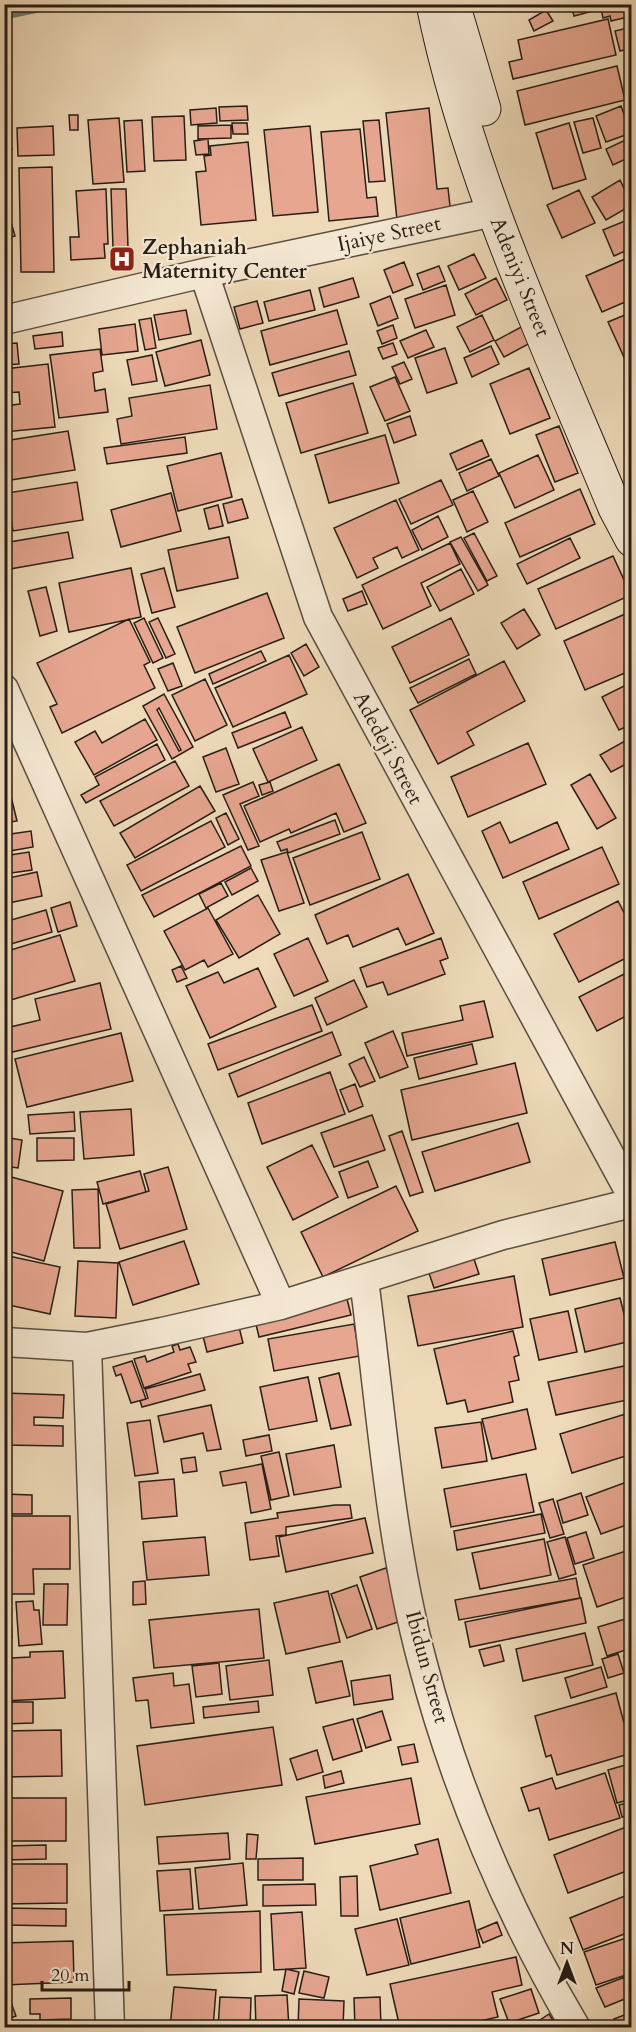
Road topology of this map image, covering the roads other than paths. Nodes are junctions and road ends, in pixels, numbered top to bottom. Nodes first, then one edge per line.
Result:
1 (433, 4) edge
2 (453, 4) edge
3 (452, 41) junction
4 (494, 212) junction
5 (204, 273) junction
6 (4, 320) edge
7 (632, 495) edge
8 (632, 540) edge
9 (4, 689) edge
10 (632, 1196) edge
11 (632, 1203) edge
12 (364, 1280) junction
13 (281, 1305) junction
14 (4, 1342) edge
15 (87, 1347) junction
16 (110, 2028) edge
17 (576, 2028) edge

1 - 3 street, Adeniyi Street
2 - 3 street, Adeniyi Street
3 - 4 street, Adeniyi Street
3 - 7 street, Adeniyi Street
4 - 5 street, Ijaiye Street
4 - 8 street, Adeniyi Street
5 - 6 street, Ijaiye Street
5 - 10 street, Adedeji Street
9 - 13 street
11 - 12 street
12 - 13 street
12 - 17 street, Ibidun Street
13 - 15 street
14 - 15 street
15 - 16 street

